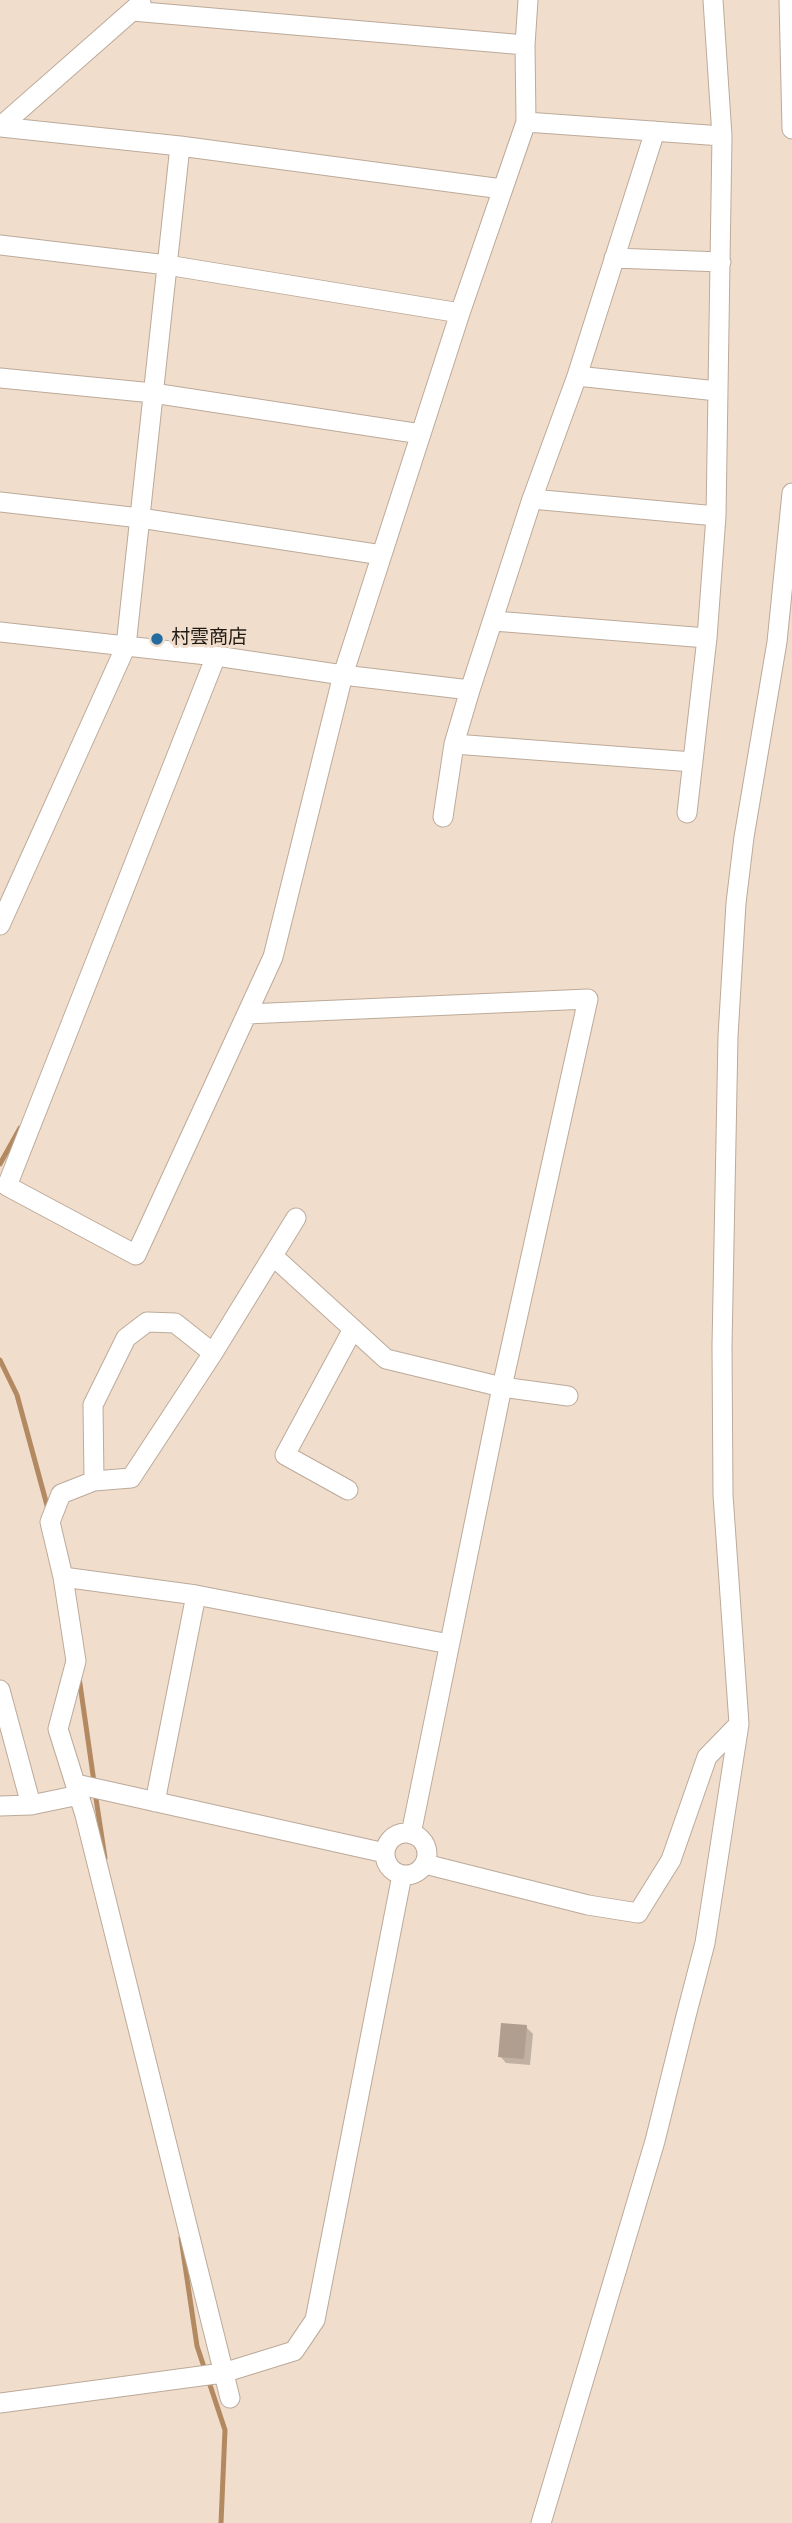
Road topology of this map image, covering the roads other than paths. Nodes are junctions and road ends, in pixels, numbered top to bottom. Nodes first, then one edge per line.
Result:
1 (528, 0) edge
2 (713, 0) edge
3 (789, 0) edge
4 (138, 6) edge
5 (525, 45) junction
6 (526, 122) junction
7 (792, 129) edge
8 (655, 131) junction
9 (722, 136) junction
10 (180, 146) junction
11 (502, 189) junction
12 (0, 245) edge
13 (614, 258) junction
14 (721, 262) junction
15 (167, 265) junction
16 (460, 313) junction
17 (577, 376) junction
18 (0, 378) edge
19 (718, 391) junction
20 (153, 393) junction
21 (421, 434) junction
22 (792, 493) edge
23 (532, 499) junction
24 (0, 502) edge
25 (716, 516) junction
26 (140, 518) junction
27 (382, 555) junction
28 (494, 621) junction
29 (0, 632) edge
30 (707, 638) junction
31 (126, 646) junction
32 (216, 656) junction
33 (343, 675) junction
34 (470, 690) junction
35 (454, 744) junction
36 (693, 762) junction
37 (687, 813) dead end
38 (443, 817) dead end
39 (0, 925) edge
40 (247, 1014) junction
41 (296, 1218) dead end
42 (273, 1256) junction
43 (353, 1329) junction
44 (213, 1353) junction
45 (502, 1387) junction
46 (568, 1396) dead end
47 (93, 1482) junction
48 (348, 1490) dead end
49 (63, 1577) junction
50 (196, 1595) junction
51 (449, 1644) junction
52 (0, 1690) edge
53 (739, 1724) junction
54 (77, 1789) junction
55 (155, 1802) junction
56 (31, 1805) junction
57 (0, 1806) edge
58 (411, 1834) junction
59 (385, 1853) junction
60 (425, 1864) junction
61 (402, 1875) junction
62 (223, 2373) junction
63 (230, 2398) dead end
64 (0, 2403) edge
65 (541, 2523) edge

1 - 5 street
2 - 9 street
3 - 7 street
4 - 5 street
4 - 10 street
5 - 6 street
6 - 8 street
6 - 11 street
8 - 9 street
8 - 13 street
9 - 14 street
10 - 11 street
10 - 15 street
11 - 16 street
12 - 15 street
13 - 14 street
13 - 17 street
14 - 19 street
15 - 16 street
15 - 20 street
16 - 21 street
17 - 19 street
17 - 23 street
18 - 20 street
19 - 25 street
20 - 21 street
20 - 26 street
21 - 27 street
22 - 53 street
23 - 25 street
23 - 28 street
24 - 26 street
25 - 30 street
26 - 27 street
26 - 31 street
27 - 33 street
28 - 30 street
28 - 34 street
29 - 31 street
30 - 36 street
31 - 32 street
31 - 39 street
32 - 33 street
32 - 40 street
33 - 34 street
33 - 40 street
34 - 35 street
35 - 36 street
35 - 38 street
36 - 37 street
40 - 45 street
41 - 42 street
42 - 43 street
42 - 44 street
43 - 45 street
43 - 48 street
44 - 47 street
44 - 47 street
45 - 46 street
45 - 51 street
47 - 49 street
49 - 50 street
49 - 54 street
50 - 51 street
50 - 55 street
51 - 58 street
52 - 56 street
53 - 60 street
53 - 65 street
54 - 55 street
54 - 56 street
54 - 62 street
55 - 59 street
56 - 57 street
58 - 59 street
58 - 60 street
59 - 61 street
60 - 61 street
61 - 62 street
62 - 63 street
62 - 64 street

